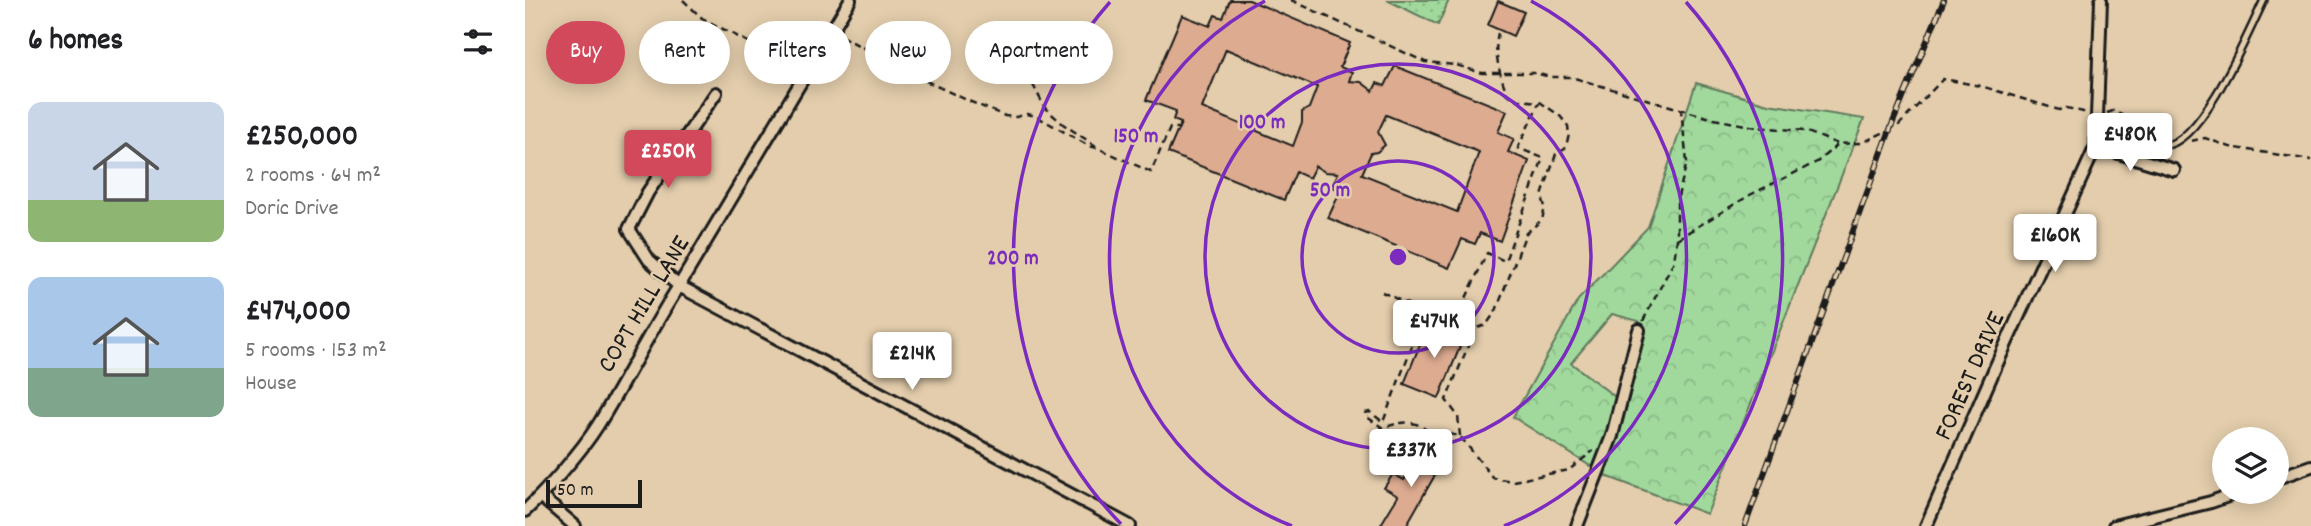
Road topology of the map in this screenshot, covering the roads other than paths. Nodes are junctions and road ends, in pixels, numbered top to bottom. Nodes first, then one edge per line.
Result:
1 (850, 0) edge
2 (2101, 0) edge
3 (2263, 0) edge
4 (716, 93) dead end
5 (2096, 125) junction
6 (2096, 146) junction
7 (2174, 170) dead end
8 (679, 286) junction
9 (1639, 330) road end
10 (2311, 466) edge
11 (2289, 474) edge
12 (540, 496) junction
13 (2212, 502) edge
14 (525, 511) edge
15 (575, 526) edge
16 (1130, 526) edge
17 (1577, 526) edge
18 (1926, 526) edge
19 (2114, 526) edge

1 - 8 street, COPT HILL LANE
2 - 5 street, FOREST DRIVE
3 - 5 lane
4 - 8 street
5 - 6 street, FOREST DRIVE
6 - 7 street
6 - 18 street, FOREST DRIVE
8 - 12 street, COPT HILL LANE
8 - 16 street
9 - 17 street
10 - 11 street
12 - 14 street, COPT HILL LANE
12 - 15 street
13 - 19 street

